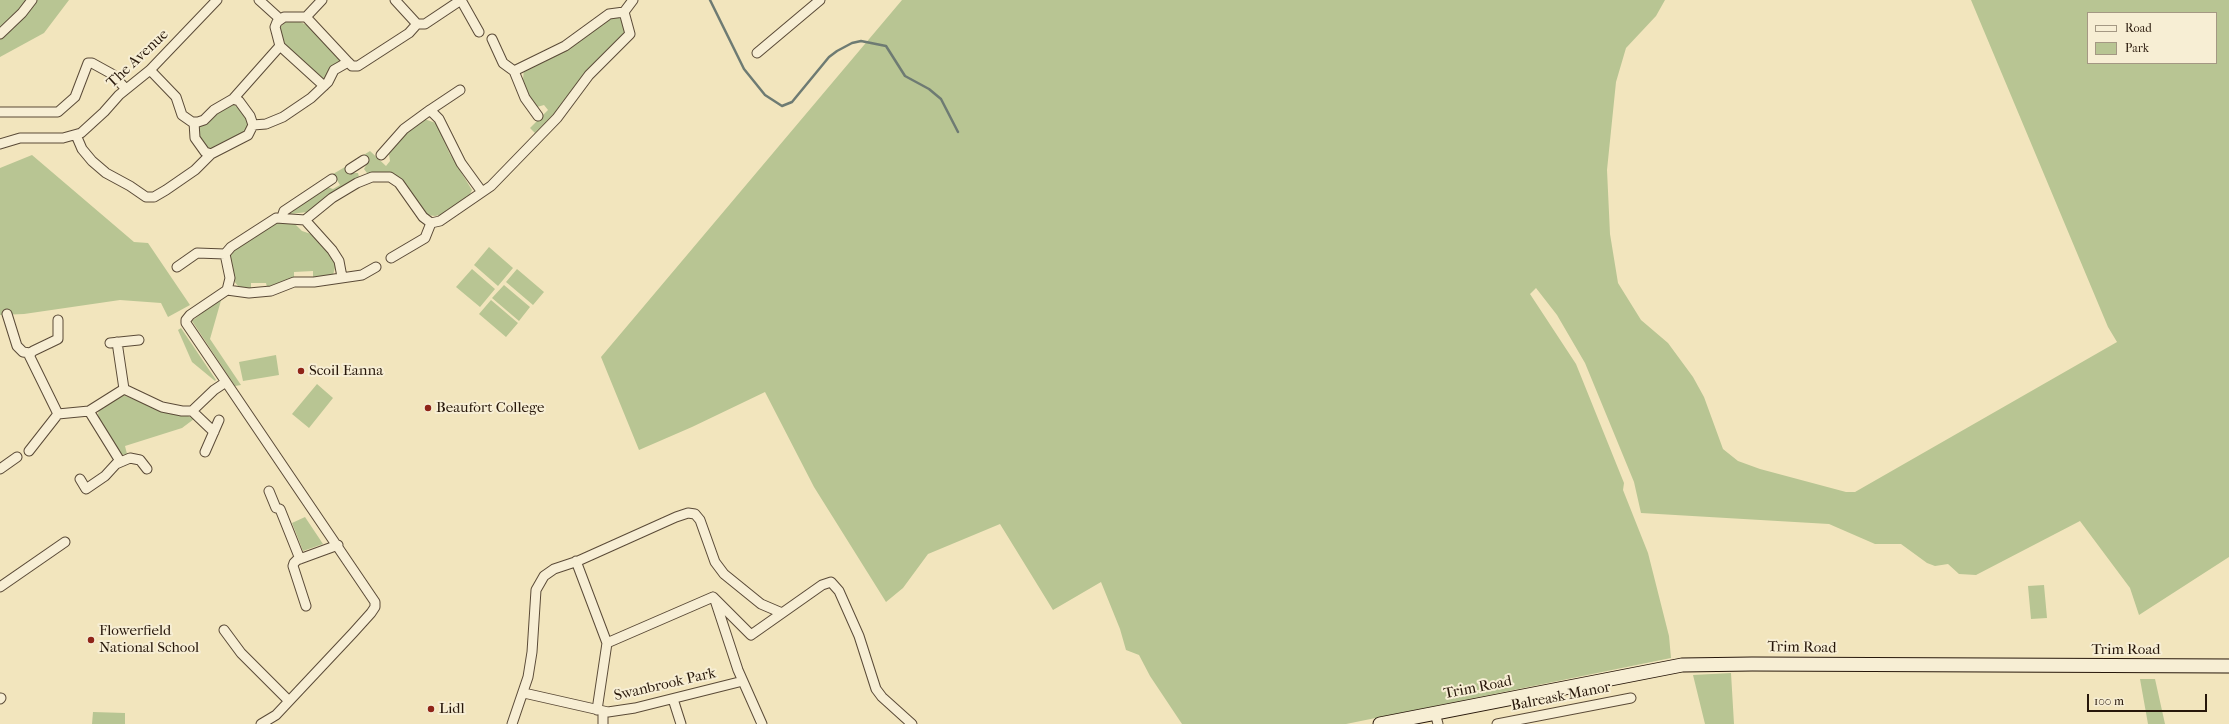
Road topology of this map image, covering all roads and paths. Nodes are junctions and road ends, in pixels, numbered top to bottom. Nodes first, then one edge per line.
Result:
1 (32, 0) edge
2 (217, 0) edge
3 (259, 0) edge
4 (322, 0) edge
5 (395, 0) edge
6 (461, 0) edge
7 (633, 0) edge
8 (820, 0) edge
9 (624, 12) junction
10 (306, 18) junction
11 (280, 19) junction
12 (417, 24) junction
13 (479, 32) dead end
14 (0, 34) edge
15 (492, 40) dead end
16 (280, 46) junction
17 (757, 53) dead end
18 (348, 62) junction
19 (150, 70) junction
20 (514, 71) junction
21 (324, 86) junction
22 (126, 89) junction
23 (460, 90) dead end
24 (233, 99) junction
25 (430, 110) junction
26 (0, 112) edge
27 (538, 116) dead end
28 (194, 122) junction
29 (253, 125) junction
30 (76, 135) junction
31 (0, 144) edge
32 (210, 154) junction
33 (381, 155) dead end
34 (357, 165) dead end
35 (365, 178) junction
36 (332, 179) dead end
37 (482, 192) junction
38 (282, 217) junction
39 (306, 220) junction
40 (431, 223) junction
41 (225, 254) junction
42 (391, 258) dead end
43 (177, 267) dead end
44 (376, 267) dead end
45 (342, 277) junction
46 (227, 290) junction
47 (7, 314) dead end
48 (58, 320) dead end
49 (139, 340) dead end
50 (30, 353) junction
51 (226, 382) junction
52 (124, 389) junction
53 (89, 411) junction
54 (192, 411) junction
55 (58, 414) junction
56 (219, 420) dead end
57 (214, 432) junction
58 (29, 451) dead end
59 (205, 452) dead end
60 (17, 458) dead end
61 (120, 461) junction
62 (0, 469) edge
63 (147, 469) dead end
64 (80, 479) dead end
65 (269, 491) dead end
66 (65, 542) dead end
67 (338, 545) junction
68 (300, 559) junction
69 (576, 561) junction
70 (0, 587) edge
71 (713, 597) junction
72 (306, 606) dead end
73 (782, 613) junction
74 (224, 630) dead end
75 (607, 643) junction
76 (2229, 666) edge
77 (743, 681) junction
78 (524, 693) junction
79 (1631, 698) dead end
80 (673, 699) junction
81 (289, 701) junction
82 (600, 711) junction
83 (1436, 719) edge
84 (261, 724) edge
85 (512, 724) edge
86 (603, 724) edge
87 (681, 724) edge
88 (762, 724) edge
89 (912, 724) edge
90 (1380, 724) edge
91 (1497, 724) edge

1 - 14 street
2 - 19 street, The Avenue
3 - 11 street
4 - 10 street
5 - 12 street
6 - 12 street
6 - 13 street
7 - 9 street
8 - 17 street
9 - 20 street
9 - 37 street
10 - 11 street
10 - 18 street
11 - 16 street
12 - 18 street
15 - 20 street
16 - 21 street
16 - 24 street
18 - 21 street
19 - 22 street, The Avenue
19 - 28 street
20 - 27 street
21 - 29 street
22 - 26 street
22 - 30 street, The Avenue
23 - 25 street
24 - 28 street
24 - 29 street
25 - 33 street
25 - 37 street
28 - 32 street
29 - 32 street
30 - 31 street
30 - 32 street
34 - 35 street
35 - 39 street
35 - 40 street
36 - 38 street
37 - 40 street
38 - 39 street
38 - 41 street
39 - 45 street
40 - 42 street
41 - 43 street
41 - 46 street
44 - 45 street
45 - 46 street
46 - 51 street
47 - 50 street
48 - 50 street
49 - 52 street
50 - 55 street
51 - 54 street
51 - 67 street
52 - 53 street
52 - 54 street
53 - 55 street
53 - 61 street
54 - 57 street
55 - 58 street
56 - 57 street
57 - 59 street
60 - 62 street
61 - 63 street
61 - 64 street
65 - 68 street
66 - 70 street
67 - 68 street
67 - 81 street
68 - 72 street
69 - 73 street
69 - 75 street
69 - 78 street
71 - 73 street
71 - 75 street
71 - 77 street
73 - 89 street
74 - 81 street
75 - 82 street
76 - 83 main road, Trim Road
77 - 80 street, Swanbrook Park
77 - 88 street
78 - 82 street, Swanbrook Park
78 - 85 street
79 - 91 street, Balreask Manor
80 - 82 street, Swanbrook Park
80 - 87 street
81 - 84 street
82 - 86 street
83 - 90 main road, Trim Road

